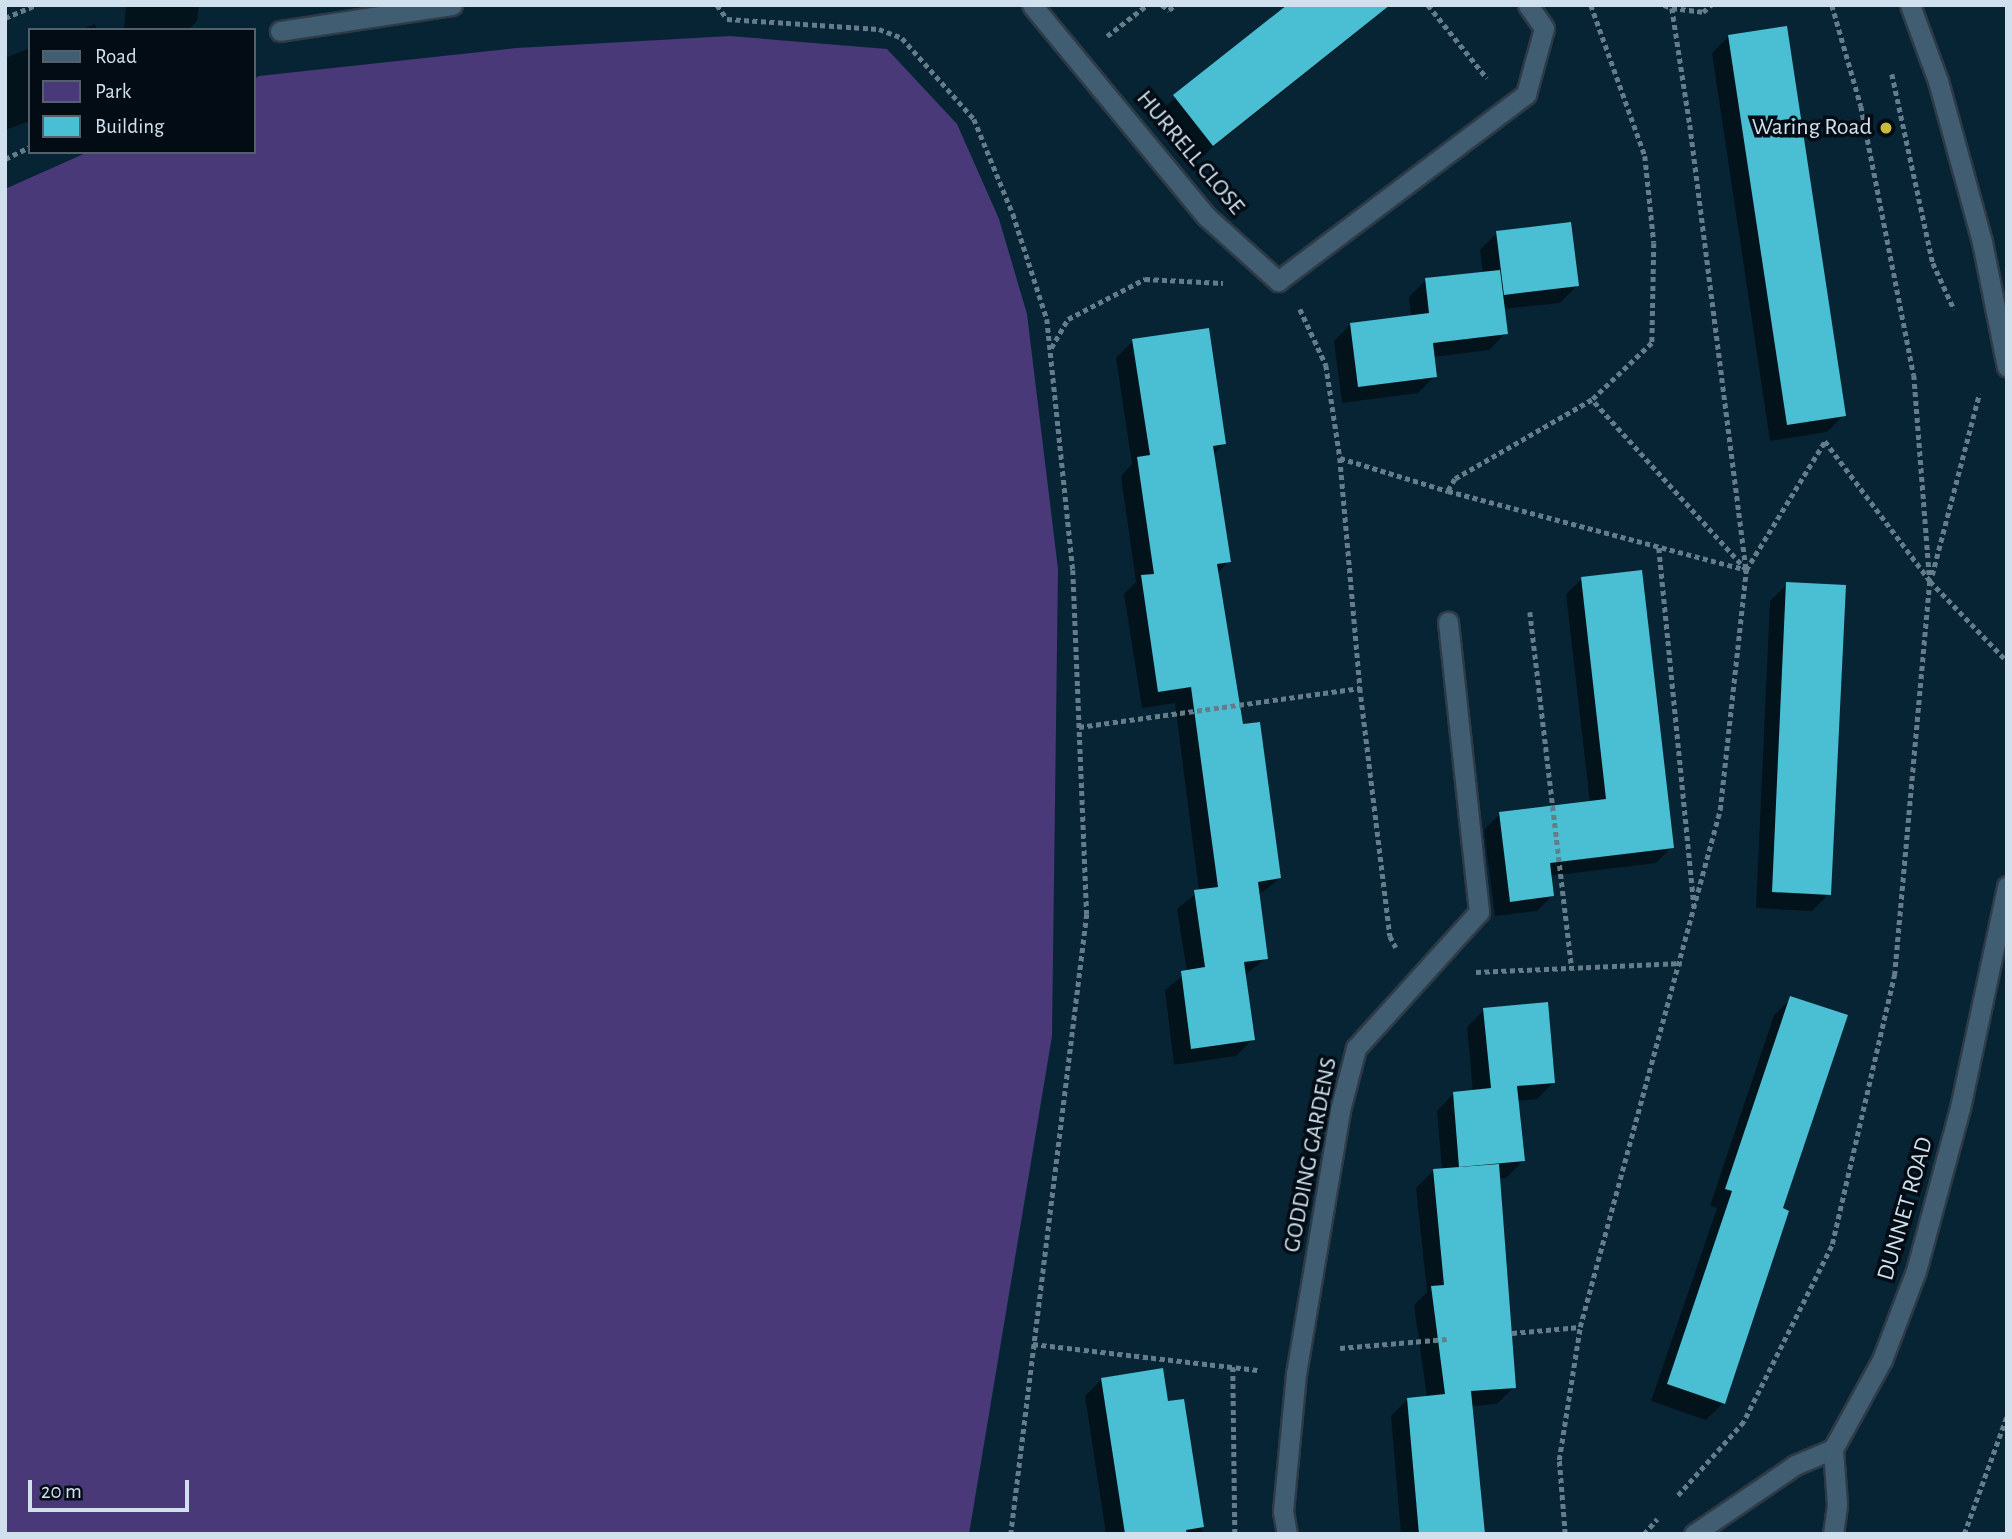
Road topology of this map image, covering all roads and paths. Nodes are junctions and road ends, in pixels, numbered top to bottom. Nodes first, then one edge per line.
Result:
1 (35, 5) edge
2 (452, 5) edge
3 (717, 5) edge
4 (1032, 5) edge
5 (1147, 5) edge
6 (1162, 5) edge
7 (1175, 5) edge
8 (1428, 5) edge
9 (1528, 5) edge
10 (1591, 5) edge
11 (1664, 5) edge
12 (1711, 5) edge
13 (1832, 5) edge
14 (1910, 5) edge
15 (1672, 8) junction
16 (5, 18) edge
17 (280, 31) dead end
18 (1079, 58) junction
19 (1890, 69) dead end
20 (1510, 106) junction
21 (28, 148) edge
22 (5, 159) edge
23 (1278, 281) junction
24 (1233, 284) dead end
25 (1956, 313) dead end
26 (1051, 348) junction
27 (2007, 367) edge
28 (1981, 389) dead end
29 (1592, 400) junction
30 (1340, 457) junction
31 (1448, 491) junction
32 (1660, 548) junction
33 (1746, 570) junction
34 (1930, 581) junction
35 (1530, 612) dead end
36 (1448, 622) dead end
37 (2007, 661) edge
38 (1360, 688) junction
39 (1079, 727) junction
40 (2007, 886) edge
41 (1695, 910) junction
42 (1682, 964) junction
43 (1572, 969) junction
44 (1425, 972) junction
45 (1580, 1327) junction
46 (1512, 1333) dead end
47 (1447, 1339) dead end
48 (1033, 1344) junction
49 (1375, 1345) dead end
50 (2007, 1416) edge
51 (1833, 1449) junction
52 (1671, 1503) dead end
53 (1662, 1513) dead end
54 (1012, 1534) edge
55 (1235, 1534) edge
56 (1287, 1534) edge
57 (1565, 1534) edge
58 (1644, 1534) edge
59 (1694, 1534) edge
60 (1833, 1534) edge
61 (1964, 1534) edge

1 - 16 path
2 - 17 street
3 - 26 path
4 - 18 street, HURRELL CLOSE
5 - 18 path
6 - 7 path
8 - 20 path
9 - 20 street
10 - 29 path
11 - 15 path
12 - 15 path
13 - 34 path
14 - 27 street
15 - 33 path
18 - 23 street, HURRELL CLOSE
19 - 25 path
20 - 23 street
21 - 22 path
23 - 30 path
24 - 26 path
26 - 39 path
28 - 34 path
29 - 31 path
29 - 33 path
30 - 31 path
30 - 38 path
31 - 32 path
32 - 33 path
32 - 41 path
33 - 34 path
33 - 41 path
34 - 37 path
34 - 52 path
35 - 43 path
36 - 44 street, GODDING GARDENS
38 - 39 path
38 - 44 path
39 - 48 path
40 - 51 street, DUNNET ROAD
41 - 42 path
42 - 43 path
42 - 45 path
43 - 44 path
44 - 56 street, GODDING GARDENS
45 - 46 path
45 - 57 path
47 - 49 path
48 - 54 path
48 - 55 path
50 - 61 path
51 - 59 street
51 - 60 street
53 - 58 path

